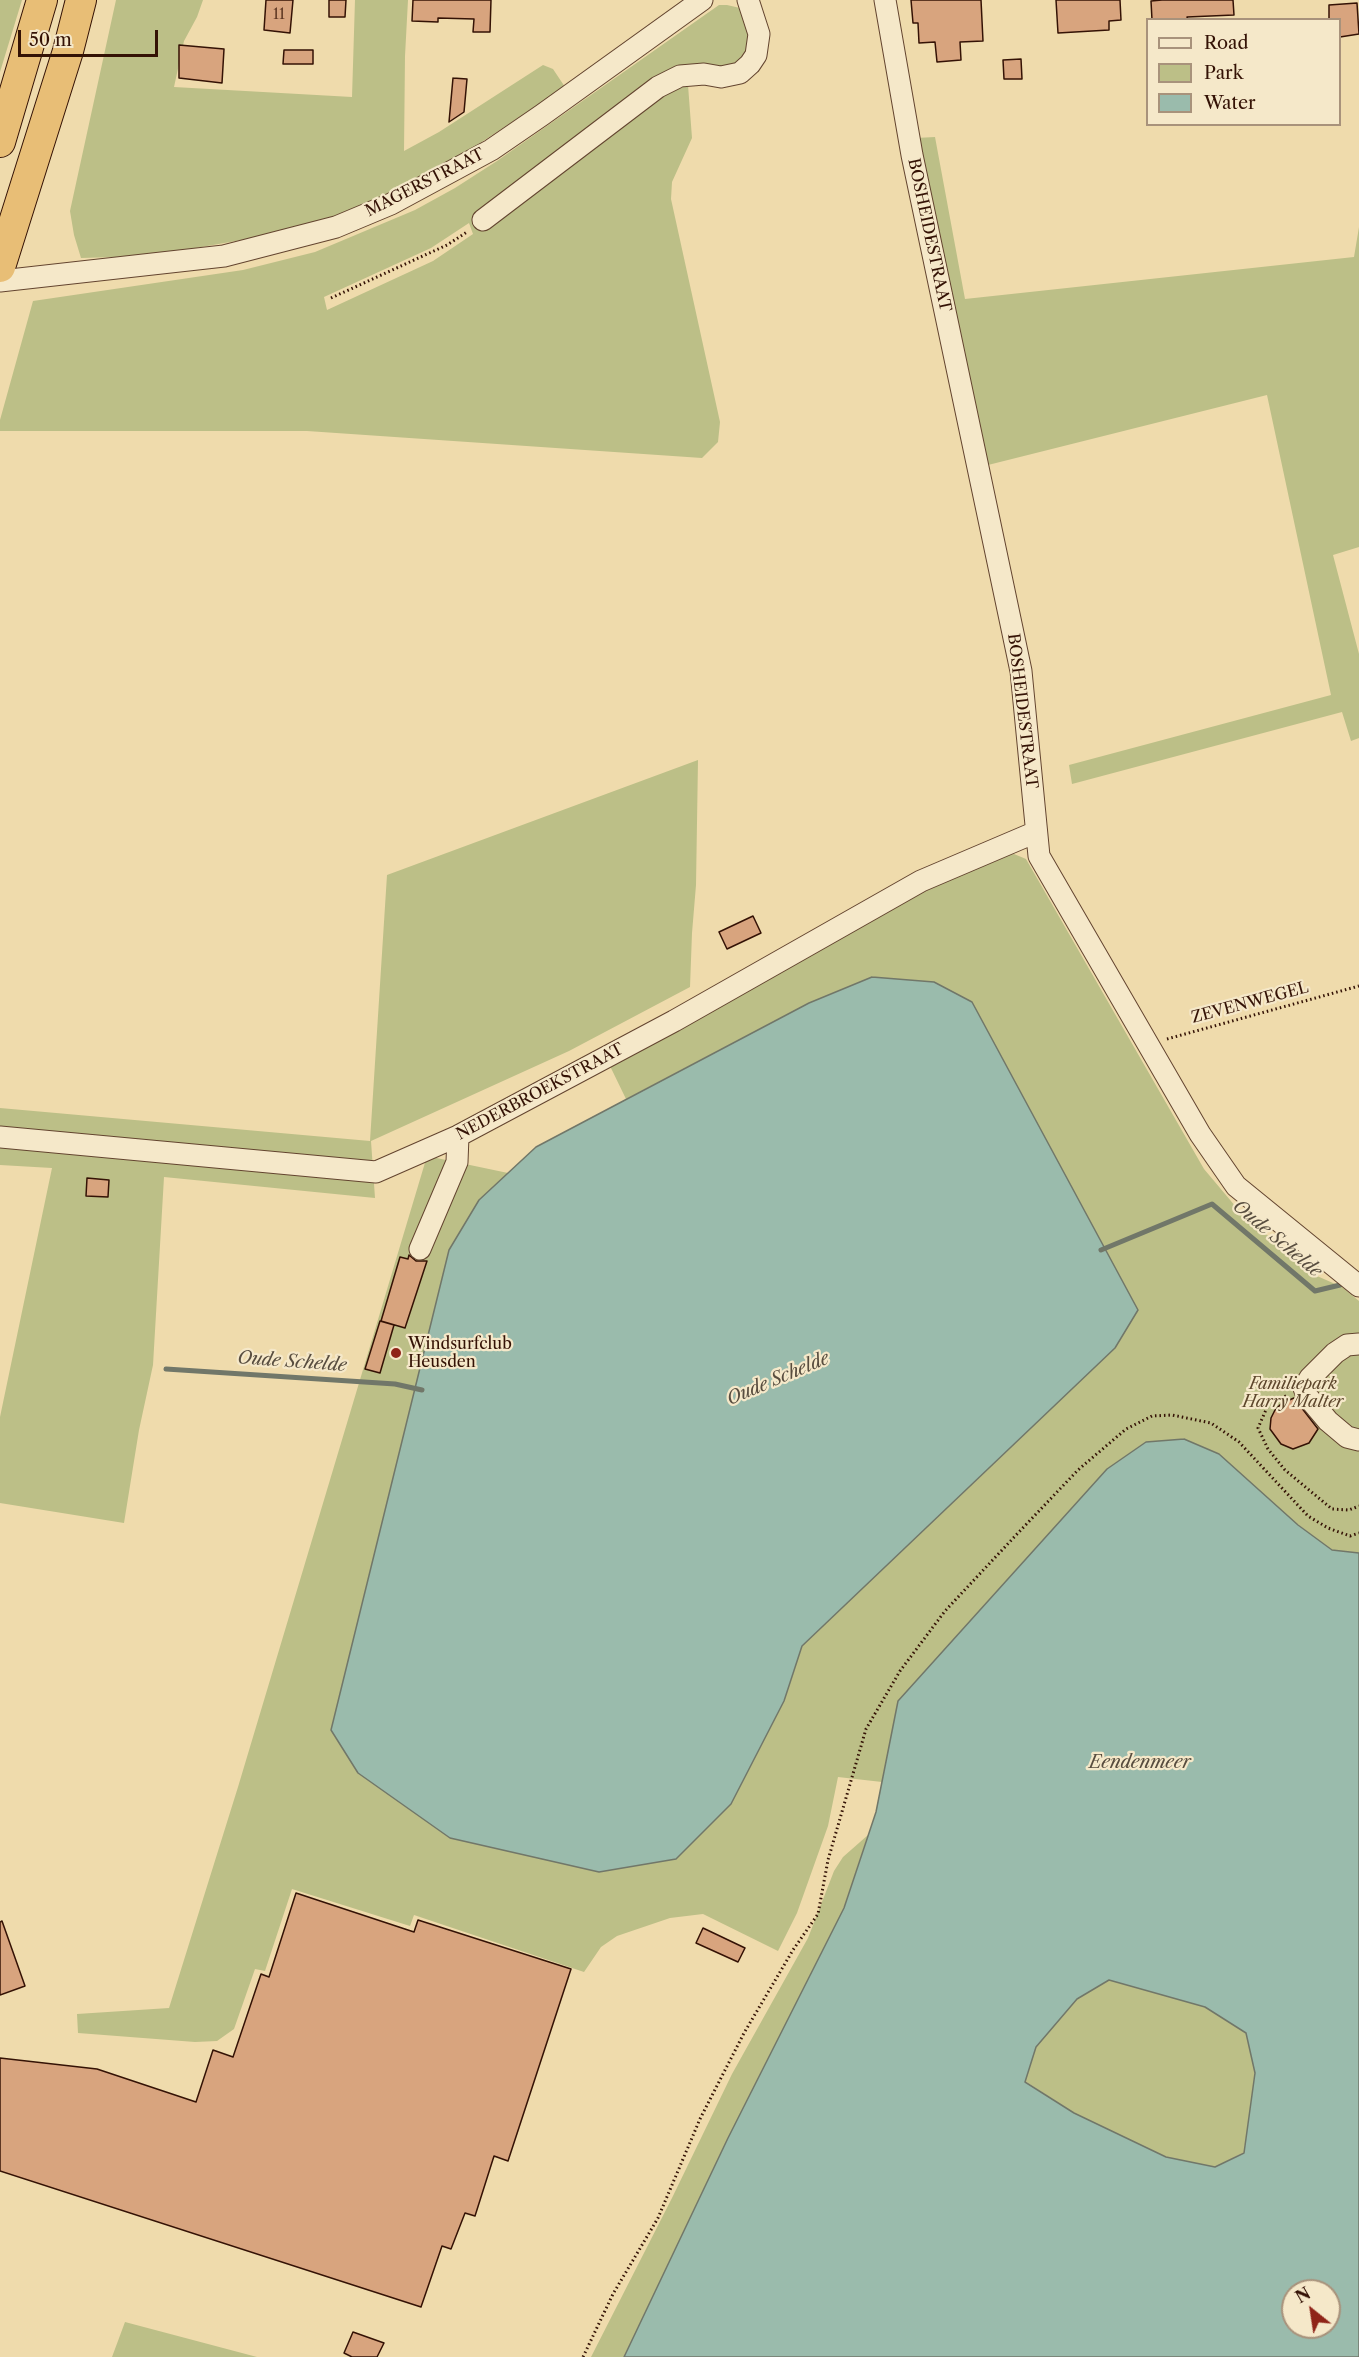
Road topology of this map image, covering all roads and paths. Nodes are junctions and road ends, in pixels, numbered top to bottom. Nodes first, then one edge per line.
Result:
1 (42, 0) edge
2 (81, 0) edge
3 (702, 0) edge
4 (748, 0) edge
5 (885, 0) edge
6 (0, 142) edge
7 (483, 220) joint
8 (0, 267) edge
9 (0, 281) edge
10 (331, 298) dead end
11 (1036, 832) junction
12 (1359, 986) edge
13 (1148, 1044) junction
14 (458, 1136) junction
15 (0, 1137) edge
16 (420, 1249) dead end
17 (1359, 1286) edge
18 (1359, 1344) edge
19 (1305, 1388) junction
20 (1359, 1440) edge
21 (1359, 1506) edge
22 (1359, 1533) edge
23 (583, 2357) edge

1 - 6 highway
2 - 8 highway
3 - 9 street, MAGERSTRAAT
4 - 7 street
5 - 11 street, BOSHEIDESTRAAT
7 - 10 path
11 - 13 street, BOSHEIDESTRAAT
11 - 14 street, NEDERBROEKSTRAAT
12 - 13 path, ZEVENWEGEL
13 - 17 street, BOSHEIDESTRAAT
14 - 15 street, NEDERBROEKSTRAAT
14 - 16 street
18 - 19 street
19 - 20 street
19 - 21 path
22 - 23 path

